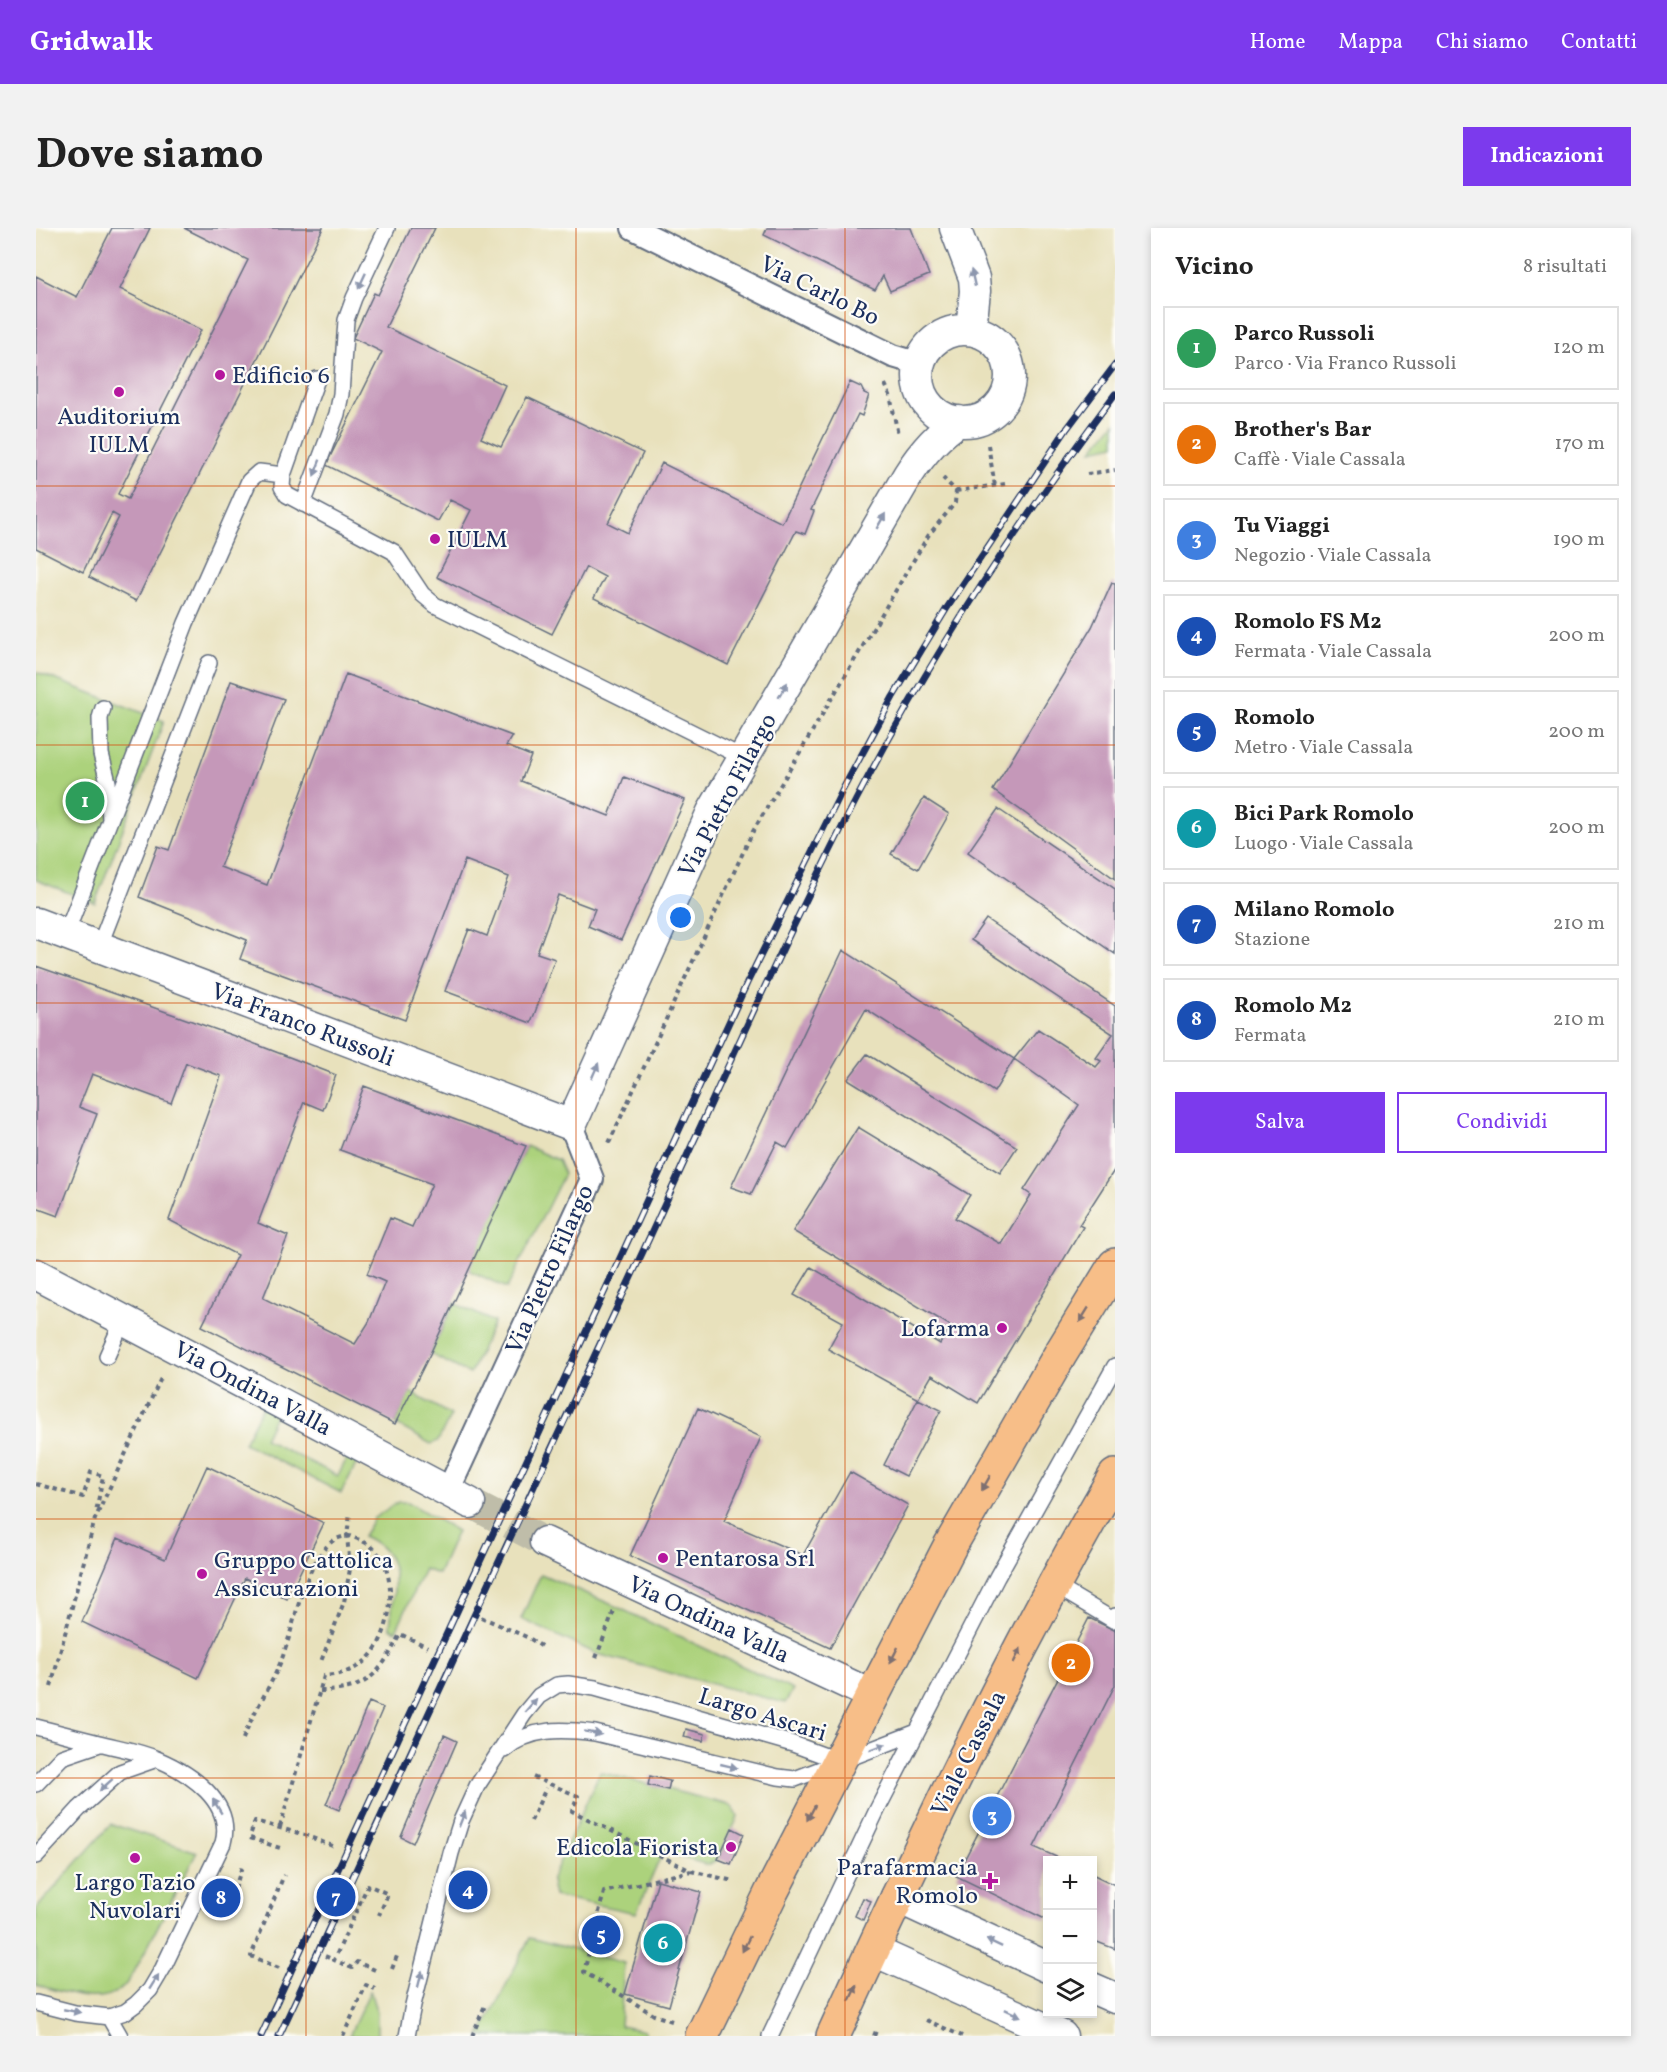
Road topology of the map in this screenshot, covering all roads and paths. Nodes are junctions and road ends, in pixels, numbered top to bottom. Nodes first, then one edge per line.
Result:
1 (387, 228) edge
2 (633, 228) edge
3 (955, 228) edge
4 (971, 330) junction
5 (920, 364) junction
6 (881, 376) dead end
7 (317, 379) dead end
8 (959, 422) junction
9 (899, 440) dead end
10 (988, 445) dead end
11 (1115, 470) edge
12 (1087, 474) dead end
13 (283, 475) junction
14 (939, 475) dead end
15 (1005, 484) dead end
16 (995, 486) junction
17 (956, 491) junction
18 (303, 504) junction
19 (209, 663) dead end
20 (103, 708) dead end
21 (744, 758) junction
22 (110, 820) junction
23 (36, 923) edge
24 (66, 934) junction
25 (99, 947) junction
26 (571, 1125) junction
27 (592, 1179) junction
28 (1115, 1265) edge
29 (36, 1274) edge
30 (123, 1320) junction
31 (107, 1356) dead end
32 (1115, 1366) edge
33 (165, 1370) dead end
34 (1115, 1476) edge
35 (36, 1484) edge
36 (459, 1497) joint
37 (350, 1514) dead end
38 (95, 1519) junction
39 (347, 1535) junction
40 (544, 1542) tunnel mouth
41 (1054, 1585) junction
42 (615, 1606) dead end
43 (1115, 1616) edge
44 (481, 1617) dead end
45 (541, 1646) dead end
46 (428, 1647) dead end
47 (596, 1658) dead end
48 (320, 1664) dead end
49 (51, 1687) dead end
50 (320, 1691) junction
51 (874, 1696) junction
52 (36, 1726) edge
53 (54, 1731) junction
54 (917, 1732) junction
55 (36, 1735) edge
56 (243, 1739) dead end
57 (100, 1743) junction
58 (157, 1759) junction
59 (839, 1761) junction
60 (487, 1771) junction
61 (533, 1777) dead end
62 (36, 1784) edge
63 (546, 1788) dead end
64 (531, 1821) dead end
65 (263, 1823) dead end
66 (280, 1827) junction
67 (250, 1838) dead end
68 (335, 1847) dead end
69 (280, 1848) dead end
70 (36, 1856) edge
71 (691, 1871) junction
72 (284, 1875) dead end
73 (733, 1881) dead end
74 (896, 1897) junction
75 (379, 1915) dead end
76 (873, 1950) junction
77 (325, 1956) dead end
78 (334, 1960) junction
79 (1043, 1965) edge
80 (279, 1968) dead end
81 (375, 1970) dead end
82 (375, 1989) dead end
83 (1097, 1990) edge
84 (1115, 1998) edge
85 (36, 2003) edge
86 (486, 2003) dead end
87 (109, 2017) junction
88 (926, 2020) dead end
89 (688, 2029) edge
90 (120, 2036) edge
91 (343, 2036) edge
92 (407, 2036) edge
93 (472, 2036) edge
94 (770, 2036) edge
95 (833, 2036) edge
96 (962, 2036) edge
97 (1062, 2036) edge

1 -> 18 lane
2 - 5 street, Via Carlo Bo
4 -> 3 street
4 - 5 street
4 - 8 street
5 - 8 street
6 - 9 path
7 - 13 lane
21 -> 8 street, Via Pietro Filargo
10 - 16 path
11 - 12 path
13 - 18 lane
13 - 22 lane
14 - 17 path
15 - 16 path
16 - 17 path
17 - 27 path
18 - 21 lane
19 - 25 lane
20 - 22 lane
26 -> 21 street, Via Pietro Filargo
22 - 24 lane
23 - 24 street, Via Franco Russoli
24 - 25 street, Via Franco Russoli
25 - 26 street, Via Franco Russoli
26 - 27 street, Via Pietro Filargo
27 - 36 street, Via Pietro Filargo
28 -> 51 main road
29 - 30 street, Via Ondina Valla
30 - 31 lane
30 - 36 street, Via Ondina Valla
32 - 54 lane
33 - 38 path
34 - 41 main road, Viale Cassala
35 - 38 path
37 - 39 path
38 - 49 path
39 - 48 path
39 - 50 path
39 - 56 path
40 - 51 street, Via Ondina Valla
41 - 43 lane
74 -> 41 main road, Viale Cassala
42 - 47 path
44 - 45 path
46 - 50 path
50 - 66 path
51 - 59 main road
52 - 53 lane
53 - 55 lane
53 - 57 lane
59 -> 54 lane
54 - 94 lane
57 - 58 lane
57 - 62 lane
58 -> 70 lane
87 -> 58 lane
60 -> 59 lane, Largo Ascari
60 -> 59 lane, Largo Ascari
59 -> 89 main road
92 -> 60 lane, Largo Ascari
61 - 71 path
63 - 64 path
65 - 66 path
66 - 68 path
67 - 69 path
71 - 73 path
71 - 89 path
72 - 80 path
74 - 76 main road, Viale Cassala
79 -> 74 street
75 - 78 path
95 -> 76 main road, Viale Cassala
76 -> 97 street
77 - 78 path
78 - 81 path
82 - 91 path
83 - 84 street
85 -> 87 lane
86 - 93 path
87 - 90 lane
88 - 96 path

